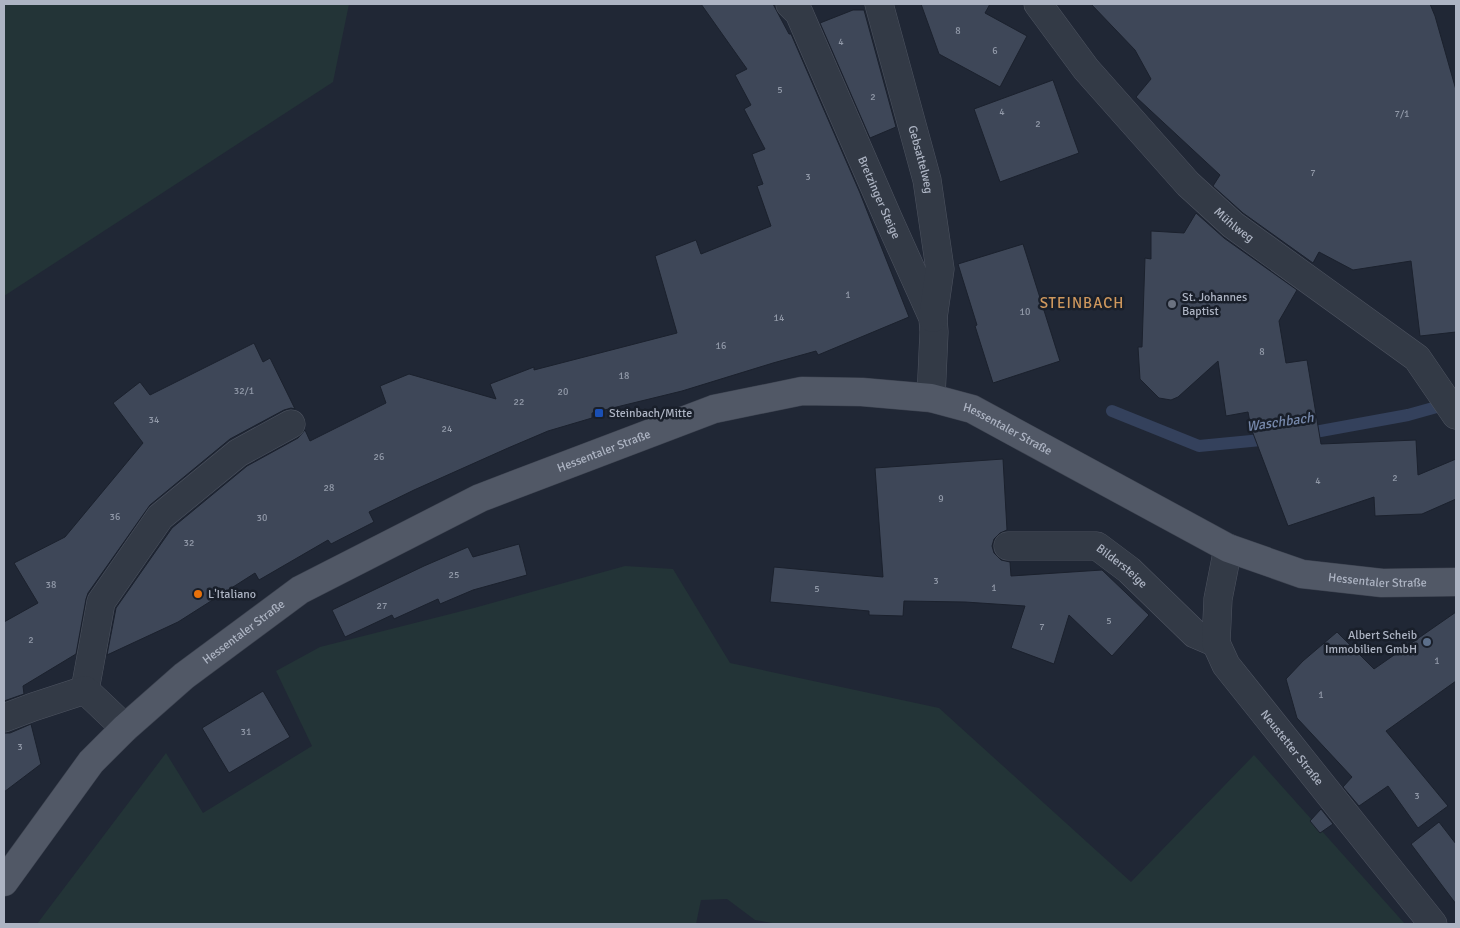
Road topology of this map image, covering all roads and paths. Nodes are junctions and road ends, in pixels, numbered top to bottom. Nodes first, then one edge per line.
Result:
1 (790, 4) edge
2 (879, 4) edge
3 (1038, 4) edge
4 (934, 318) junction
5 (931, 398) junction
6 (1456, 415) edge
7 (290, 424) dead end
8 (1008, 546) dead end
9 (1228, 548) junction
10 (1456, 582) edge
11 (1216, 643) junction
12 (85, 690) junction
13 (4, 718) edge
14 (125, 728) junction
15 (4, 882) edge
16 (1433, 924) edge

1 - 4 street, Bretzinger Steige
2 - 4 street, Gebsattelweg
3 - 6 street, Mühlweg
4 - 5 street, Bretzinger Steige
5 - 9 main road, Hessentaler Straße
5 - 14 main road, Hessentaler Straße
7 - 12 street
8 - 11 street, Bildersteige
9 - 10 main road, Hessentaler Straße
9 - 11 street, Neustetter Straße
11 - 16 street, Neustetter Straße
12 - 13 street
12 - 14 street
14 - 15 main road, Hessentaler Straße

